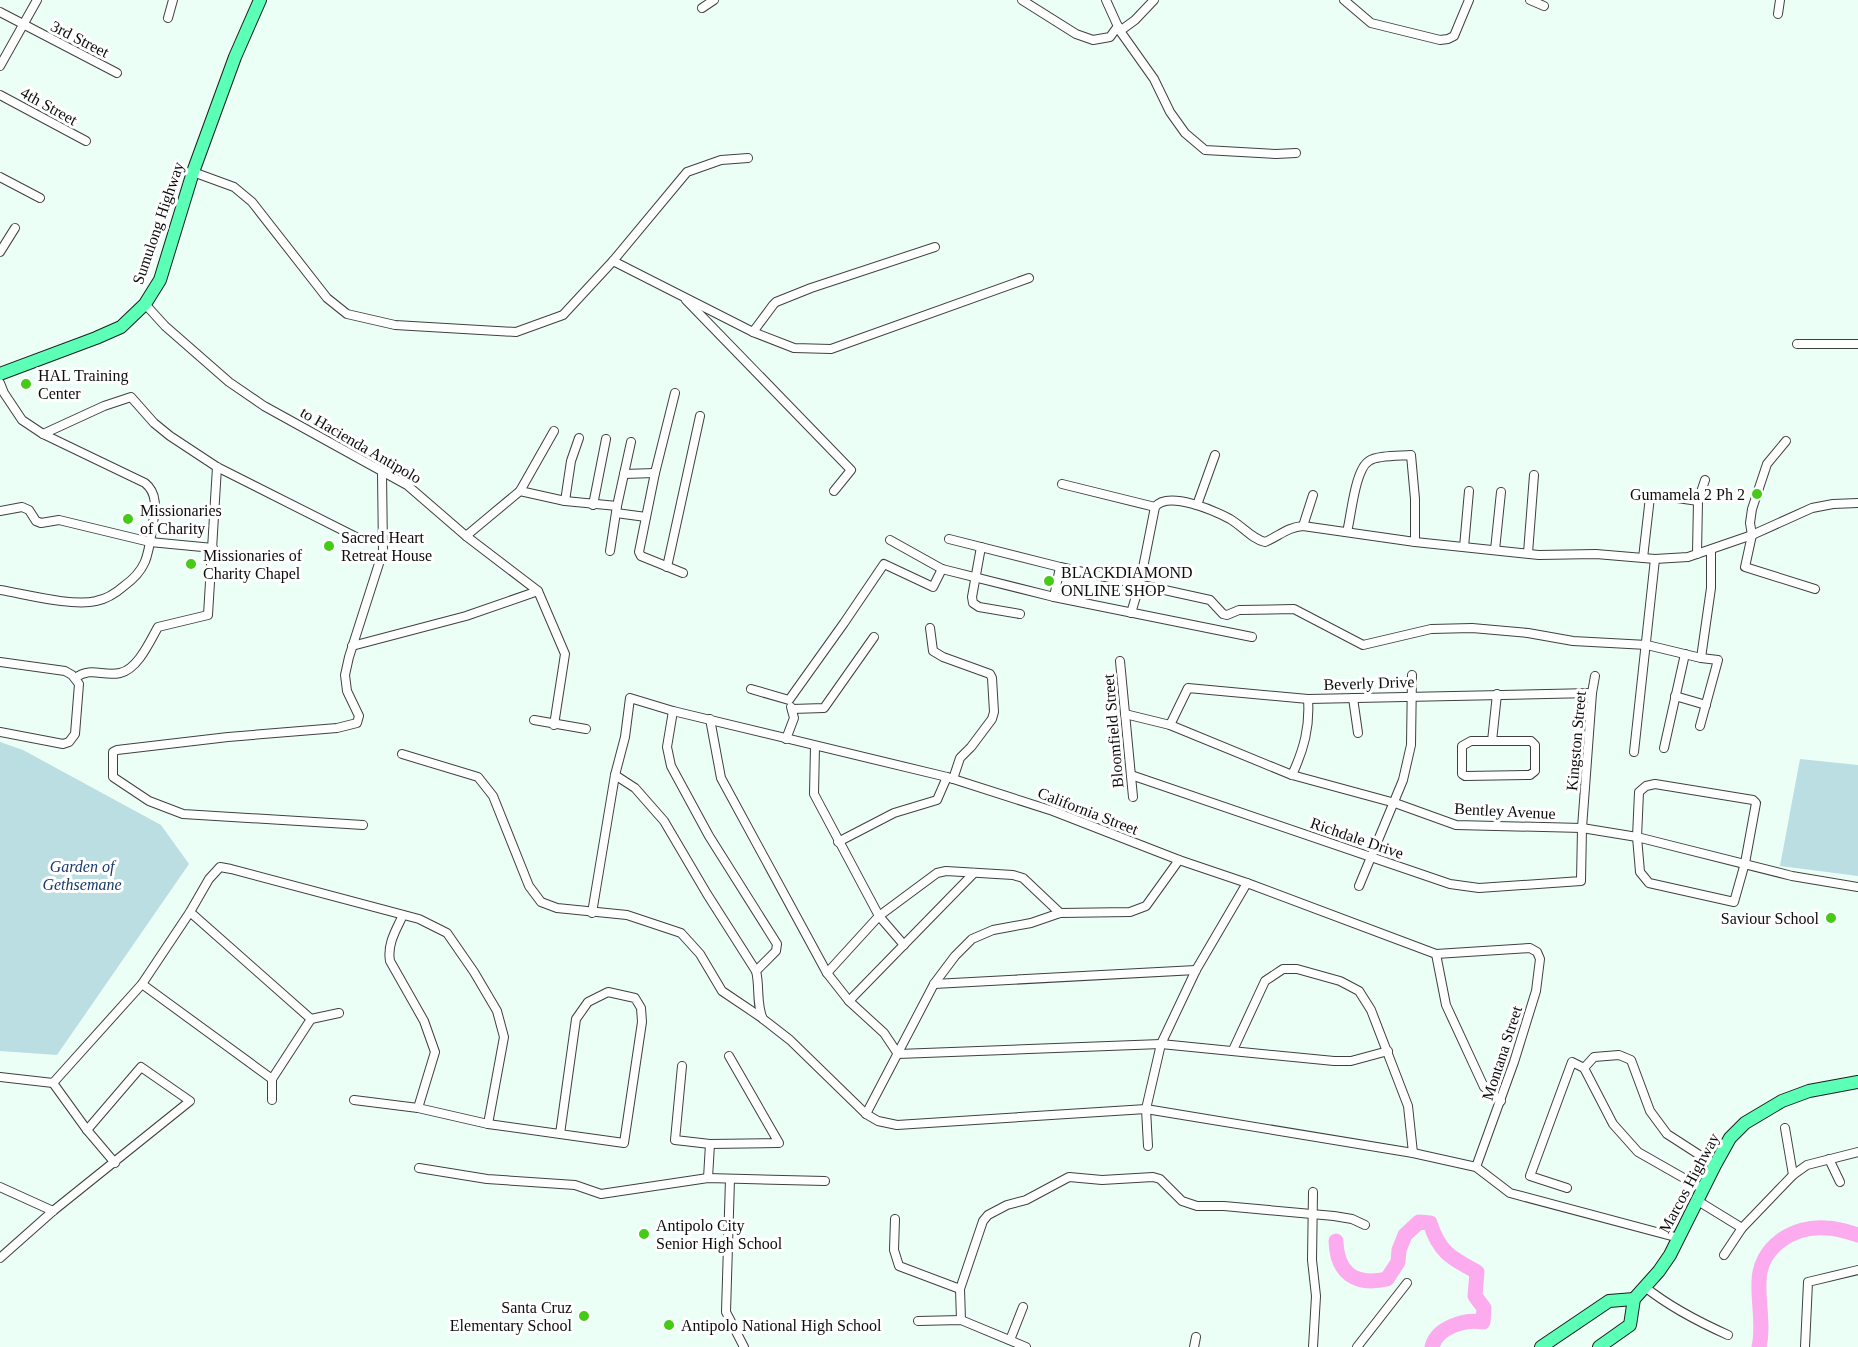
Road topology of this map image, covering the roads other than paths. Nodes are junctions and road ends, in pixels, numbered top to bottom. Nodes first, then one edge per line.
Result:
1 (37, 0) edge
2 (173, 0) edge
3 (260, 0) edge
4 (714, 0) edge
5 (1022, 0) edge
6 (1106, 0) edge
7 (1154, 0) edge
8 (1344, 0) edge
9 (1469, 0) edge
10 (1530, 0) edge
11 (1780, 0) edge
12 (1544, 6) dead end
13 (702, 8) dead end
14 (0, 12) edge
15 (1778, 14) dead end
16 (168, 18) dead end
17 (23, 25) junction
18 (1119, 29) junction
19 (0, 66) edge
20 (117, 73) dead end
21 (0, 95) edge
22 (86, 141) dead end
23 (1296, 153) dead end
24 (748, 158) dead end
25 (193, 172) junction
26 (0, 177) edge
27 (40, 198) dead end
28 (15, 228) dead end
29 (935, 247) dead end
30 (1, 250) edge
31 (613, 261) junction
32 (1029, 278) dead end
33 (681, 294) junction
34 (145, 304) junction
35 (753, 332) junction
36 (1797, 344) dead end
37 (1858, 344) edge
38 (0, 374) edge
39 (0, 382) edge
40 (675, 393) dead end
41 (700, 416) dead end
42 (554, 431) dead end
43 (44, 434) junction
44 (579, 438) dead end
45 (606, 439) dead end
46 (1786, 441) dead end
47 (631, 442) dead end
48 (1215, 455) dead end
49 (217, 467) junction
50 (382, 473) junction
51 (655, 473) junction
52 (624, 474) junction
53 (1534, 475) dead end
54 (1705, 480) dead end
55 (1062, 484) dead end
56 (520, 490) junction
57 (834, 491) dead end
58 (1469, 491) dead end
59 (1501, 492) dead end
60 (1313, 495) dead end
61 (565, 501) junction
62 (1698, 501) junction
63 (1858, 503) edge
64 (593, 505) junction
65 (1197, 505) junction
66 (1155, 507) junction
67 (616, 510) junction
68 (0, 511) edge
69 (646, 517) junction
70 (1304, 526) junction
71 (1347, 532) junction
72 (1752, 535) junction
73 (466, 536) junction
74 (358, 538) dead end
75 (949, 539) dead end
76 (891, 540) dead end
77 (150, 542) junction
78 (1415, 542) junction
79 (981, 547) junction
80 (1464, 547) junction
81 (213, 548) junction
82 (1496, 550) junction
83 (1711, 550) junction
84 (610, 551) dead end
85 (1528, 553) junction
86 (1697, 554) junction
87 (1643, 558) junction
88 (1655, 559) junction
89 (667, 567) junction
90 (1060, 567) junction
91 (942, 569) junction
92 (683, 573) dead end
93 (975, 579) junction
94 (1140, 583) junction
95 (1815, 589) dead end
96 (0, 590) edge
97 (538, 591) junction
98 (1054, 597) junction
99 (1131, 613) junction
100 (1020, 614) dead end
101 (930, 628) dead end
102 (874, 637) dead end
103 (1252, 637) dead end
104 (1647, 645) junction
105 (352, 646) junction
106 (1685, 654) junction
107 (1701, 658) junction
108 (0, 662) edge
109 (1120, 662) dead end
110 (1412, 675) dead end
111 (1595, 676) dead end
112 (75, 678) junction
113 (751, 689) dead end
114 (1592, 693) junction
115 (1497, 694) junction
116 (1411, 695) junction
117 (1675, 696) junction
118 (1353, 698) junction
119 (1308, 699) junction
120 (789, 700) junction
121 (1706, 705) junction
122 (792, 709) junction
123 (673, 711) junction
124 (1125, 714) junction
125 (710, 719) junction
126 (534, 720) dead end
127 (554, 725) junction
128 (1170, 725) junction
129 (1700, 726) dead end
130 (586, 729) dead end
131 (0, 732) edge
132 (1358, 733) dead end
133 (786, 739) junction
134 (1492, 741) junction
135 (815, 746) junction
136 (1664, 748) dead end
137 (1634, 752) dead end
138 (402, 754) dead end
139 (1131, 775) junction
140 (1292, 775) junction
141 (615, 776) junction
142 (950, 778) junction
143 (1133, 797) dead end
144 (1395, 803) junction
145 (363, 825) dead end
146 (1582, 828) junction
147 (1637, 837) junction
148 (838, 842) junction
149 (1370, 857) junction
150 (1179, 860) junction
151 (1745, 863) junction
152 (974, 873) junction
153 (1581, 881) joint
154 (1247, 883) junction
155 (1359, 886) dead end
156 (1858, 887) edge
157 (190, 912) junction
158 (592, 913) junction
159 (1060, 914) junction
160 (403, 915) junction
161 (879, 916) junction
162 (904, 945) junction
163 (1530, 948) joint
164 (1436, 954) junction
165 (1196, 970) junction
166 (756, 971) junction
167 (827, 973) junction
168 (142, 984) junction
169 (934, 984) junction
170 (849, 1001) junction
171 (339, 1013) dead end
172 (311, 1019) junction
173 (763, 1019) junction
174 (1161, 1044) junction
175 (1233, 1050) junction
176 (1388, 1051) junction
177 (898, 1054) junction
178 (729, 1056) dead end
179 (682, 1066) dead end
180 (1584, 1068) junction
181 (0, 1077) edge
182 (272, 1079) junction
183 (1858, 1082) edge
184 (53, 1083) junction
185 (272, 1100) dead end
186 (354, 1100) dead end
187 (1500, 1101) junction
188 (418, 1108) junction
189 (1146, 1109) junction
190 (866, 1114) junction
191 (488, 1124) junction
192 (1785, 1128) dead end
193 (87, 1130) junction
194 (560, 1134) junction
195 (710, 1144) junction
196 (1148, 1146) dead end
197 (1858, 1152) edge
198 (1413, 1153) junction
199 (1829, 1159) junction
200 (115, 1163) junction
201 (1715, 1164) junction
202 (1476, 1167) junction
203 (419, 1168) dead end
204 (1793, 1175) junction
205 (708, 1178) junction
206 (730, 1179) junction
207 (825, 1181) dead end
208 (1840, 1182) dead end
209 (0, 1187) edge
210 (1567, 1188) dead end
211 (1313, 1192) dead end
212 (1700, 1195) junction
213 (53, 1211) junction
214 (1312, 1215) junction
215 (895, 1220) dead end
216 (1365, 1225) dead end
217 (1742, 1228) junction
218 (1679, 1238) junction
219 (1724, 1255) dead end
220 (0, 1258) edge
221 (1858, 1270) edge
222 (1407, 1283) dead end
223 (1646, 1287) junction
224 (960, 1289) junction
225 (1634, 1299) junction
226 (1023, 1307) dead end
227 (961, 1320) junction
228 (918, 1321) dead end
229 (1728, 1335) dead end
230 (1196, 1337) dead end
231 (1010, 1340) junction
232 (744, 1347) edge
233 (1026, 1347) edge
234 (1194, 1347) edge
235 (1313, 1347) edge
236 (1357, 1347) edge
237 (1541, 1347) edge
238 (1599, 1347) edge
239 (1805, 1347) edge

1 - 17 street
2 - 16 street
3 - 25 main road, Sumulong Highway
4 - 13 street
5 - 18 street
6 - 18 street
7 - 18 street
8 - 9 street
10 - 12 street
11 - 15 street
14 - 17 street, 3rd Street
17 - 19 street
17 - 20 street, 3rd Street
18 - 23 street
21 - 22 street, 4th Street
24 - 31 street
25 - 31 street
25 - 34 main road, Sumulong Highway
26 - 27 street
28 - 30 street
29 - 35 street
31 - 33 street
32 - 35 street
33 - 35 street
33 - 57 street
34 - 38 main road, Sumulong Highway
34 - 50 street, to Hacienda Antipolo
36 - 37 street
39 - 43 street
40 - 51 street
41 - 89 street
42 - 56 street
43 - 49 street
43 - 77 street
44 - 61 street
45 - 64 street
46 - 72 street
47 - 52 street
48 - 65 street
49 - 74 street
49 - 81 street
50 - 73 street, to Hacienda Antipolo
50 - 105 street
51 - 52 street
51 - 69 street
52 - 67 street
53 - 85 street
54 - 62 street
55 - 66 street
56 - 61 street
56 - 73 street
58 - 80 street
59 - 82 street
60 - 70 street
61 - 64 street
62 - 86 street
62 - 87 street
63 - 72 street
64 - 67 street
65 - 66 street
65 - 70 street
66 - 94 street
67 - 69 street
67 - 84 street
68 - 77 street
69 - 89 street
70 - 71 street
71 - 78 street
71 - 78 street
72 - 83 street
72 - 95 street
73 - 97 street, to Hacienda Antipolo
75 - 79 street
76 - 91 street
77 - 81 street
77 - 96 street
78 - 80 street
79 - 90 street
79 - 93 street
80 - 82 street
81 - 112 street
82 - 85 street
83 - 86 street
83 - 107 street
85 - 87 street
86 - 88 street
87 - 88 street
88 - 104 street
89 - 92 street
90 - 94 street
90 - 98 street
91 - 93 street
91 - 120 street
93 - 98 street
93 - 100 street
94 - 99 street
94 - 104 street
97 - 105 street
97 - 127 street, to Hacienda Antipolo
98 - 99 street
99 - 103 street
101 - 142 street
102 - 122 street
104 - 106 street
104 - 137 street
105 - 145 street
106 - 107 street
106 - 117 street
107 - 121 street
108 - 112 street
109 - 124 street, Bloomfield Street
110 - 116 street
111 - 114 street, Kingston Street
112 - 131 street
113 - 120 street
114 - 115 street, Beverly Drive
114 - 146 street, Kingston Street
115 - 116 street, Beverly Drive
115 - 134 street
116 - 118 street, Beverly Drive
116 - 144 street
117 - 121 street
117 - 136 street
118 - 119 street, Beverly Drive
118 - 132 street
119 - 128 street, Beverly Drive
119 - 140 street
120 - 122 street
121 - 129 street
122 - 133 street
123 - 125 street, California Street
123 - 141 street, California Street
123 - 166 street
124 - 128 street, Bentley Avenue
124 - 139 street, Bloomfield Street
125 - 133 street, California Street
125 - 167 street
126 - 127 street
127 - 130 street
128 - 140 street, Bentley Avenue
133 - 135 street, California Street
134 - 134 street
135 - 142 street, California Street
135 - 148 street
138 - 158 street
139 - 143 street, Bloomfield Street
139 - 149 street, Richdale Drive
140 - 144 street, Bentley Avenue
141 - 158 street
141 - 166 street
142 - 148 street
142 - 150 street, California Street
144 - 146 street, Bentley Avenue
144 - 149 street
146 - 147 street, Bentley Avenue
146 - 153 street, Kingston Street
147 - 151 street, Bentley Avenue
147 - 151 street
147 - 151 street
148 - 161 street
149 - 153 street, Richdale Drive
149 - 155 street
150 - 154 street, California Street
150 - 159 street
151 - 156 street, Bentley Avenue
152 - 159 street
152 - 161 street
152 - 162 street
154 - 164 street, California Street
154 - 165 street
157 - 160 street
157 - 168 street
157 - 172 street
158 - 173 street
159 - 169 street
160 - 188 street
160 - 191 street
161 - 162 street
161 - 167 street
162 - 170 street
163 - 164 street, California Street
163 - 187 street, Montana Street
164 - 187 street
165 - 169 street
165 - 174 street
166 - 173 street
167 - 170 street
168 - 182 street
168 - 184 street
169 - 177 street
170 - 177 street
171 - 172 street
172 - 182 street
173 - 190 street
174 - 175 street
174 - 177 street
174 - 189 street
175 - 176 street
175 - 176 street
176 - 198 street
177 - 190 street
178 - 195 street
179 - 195 street
180 - 201 street
180 - 210 street
180 - 212 street
181 - 184 street
182 - 185 street
183 - 201 main road, Marcos Highway
184 - 193 street
186 - 188 street
187 - 202 street, Montana Street
188 - 191 street
189 - 190 street
189 - 196 street
189 - 198 street
191 - 194 street
192 - 204 street
193 - 200 street
193 - 200 street
194 - 194 street
195 - 205 street
197 - 199 street
198 - 202 street
199 - 204 street
199 - 208 street
200 - 213 street
201 - 212 main road, Marcos Highway
202 - 218 street
203 - 205 street
204 - 217 street
205 - 206 street
206 - 207 street
206 - 232 street
209 - 213 street
211 - 214 street
212 - 217 street
212 - 218 main road, Marcos Highway
213 - 220 street
214 - 216 street
214 - 224 street
214 - 235 street
215 - 224 street
217 - 219 street
218 - 223 main road, Marcos Highway
221 - 239 street
222 - 236 street
223 - 225 main road, Marcos Highway
223 - 229 street
224 - 227 street
225 - 237 main road
225 - 238 main road
226 - 231 street
227 - 228 street
227 - 231 street
230 - 234 street
231 - 233 street

